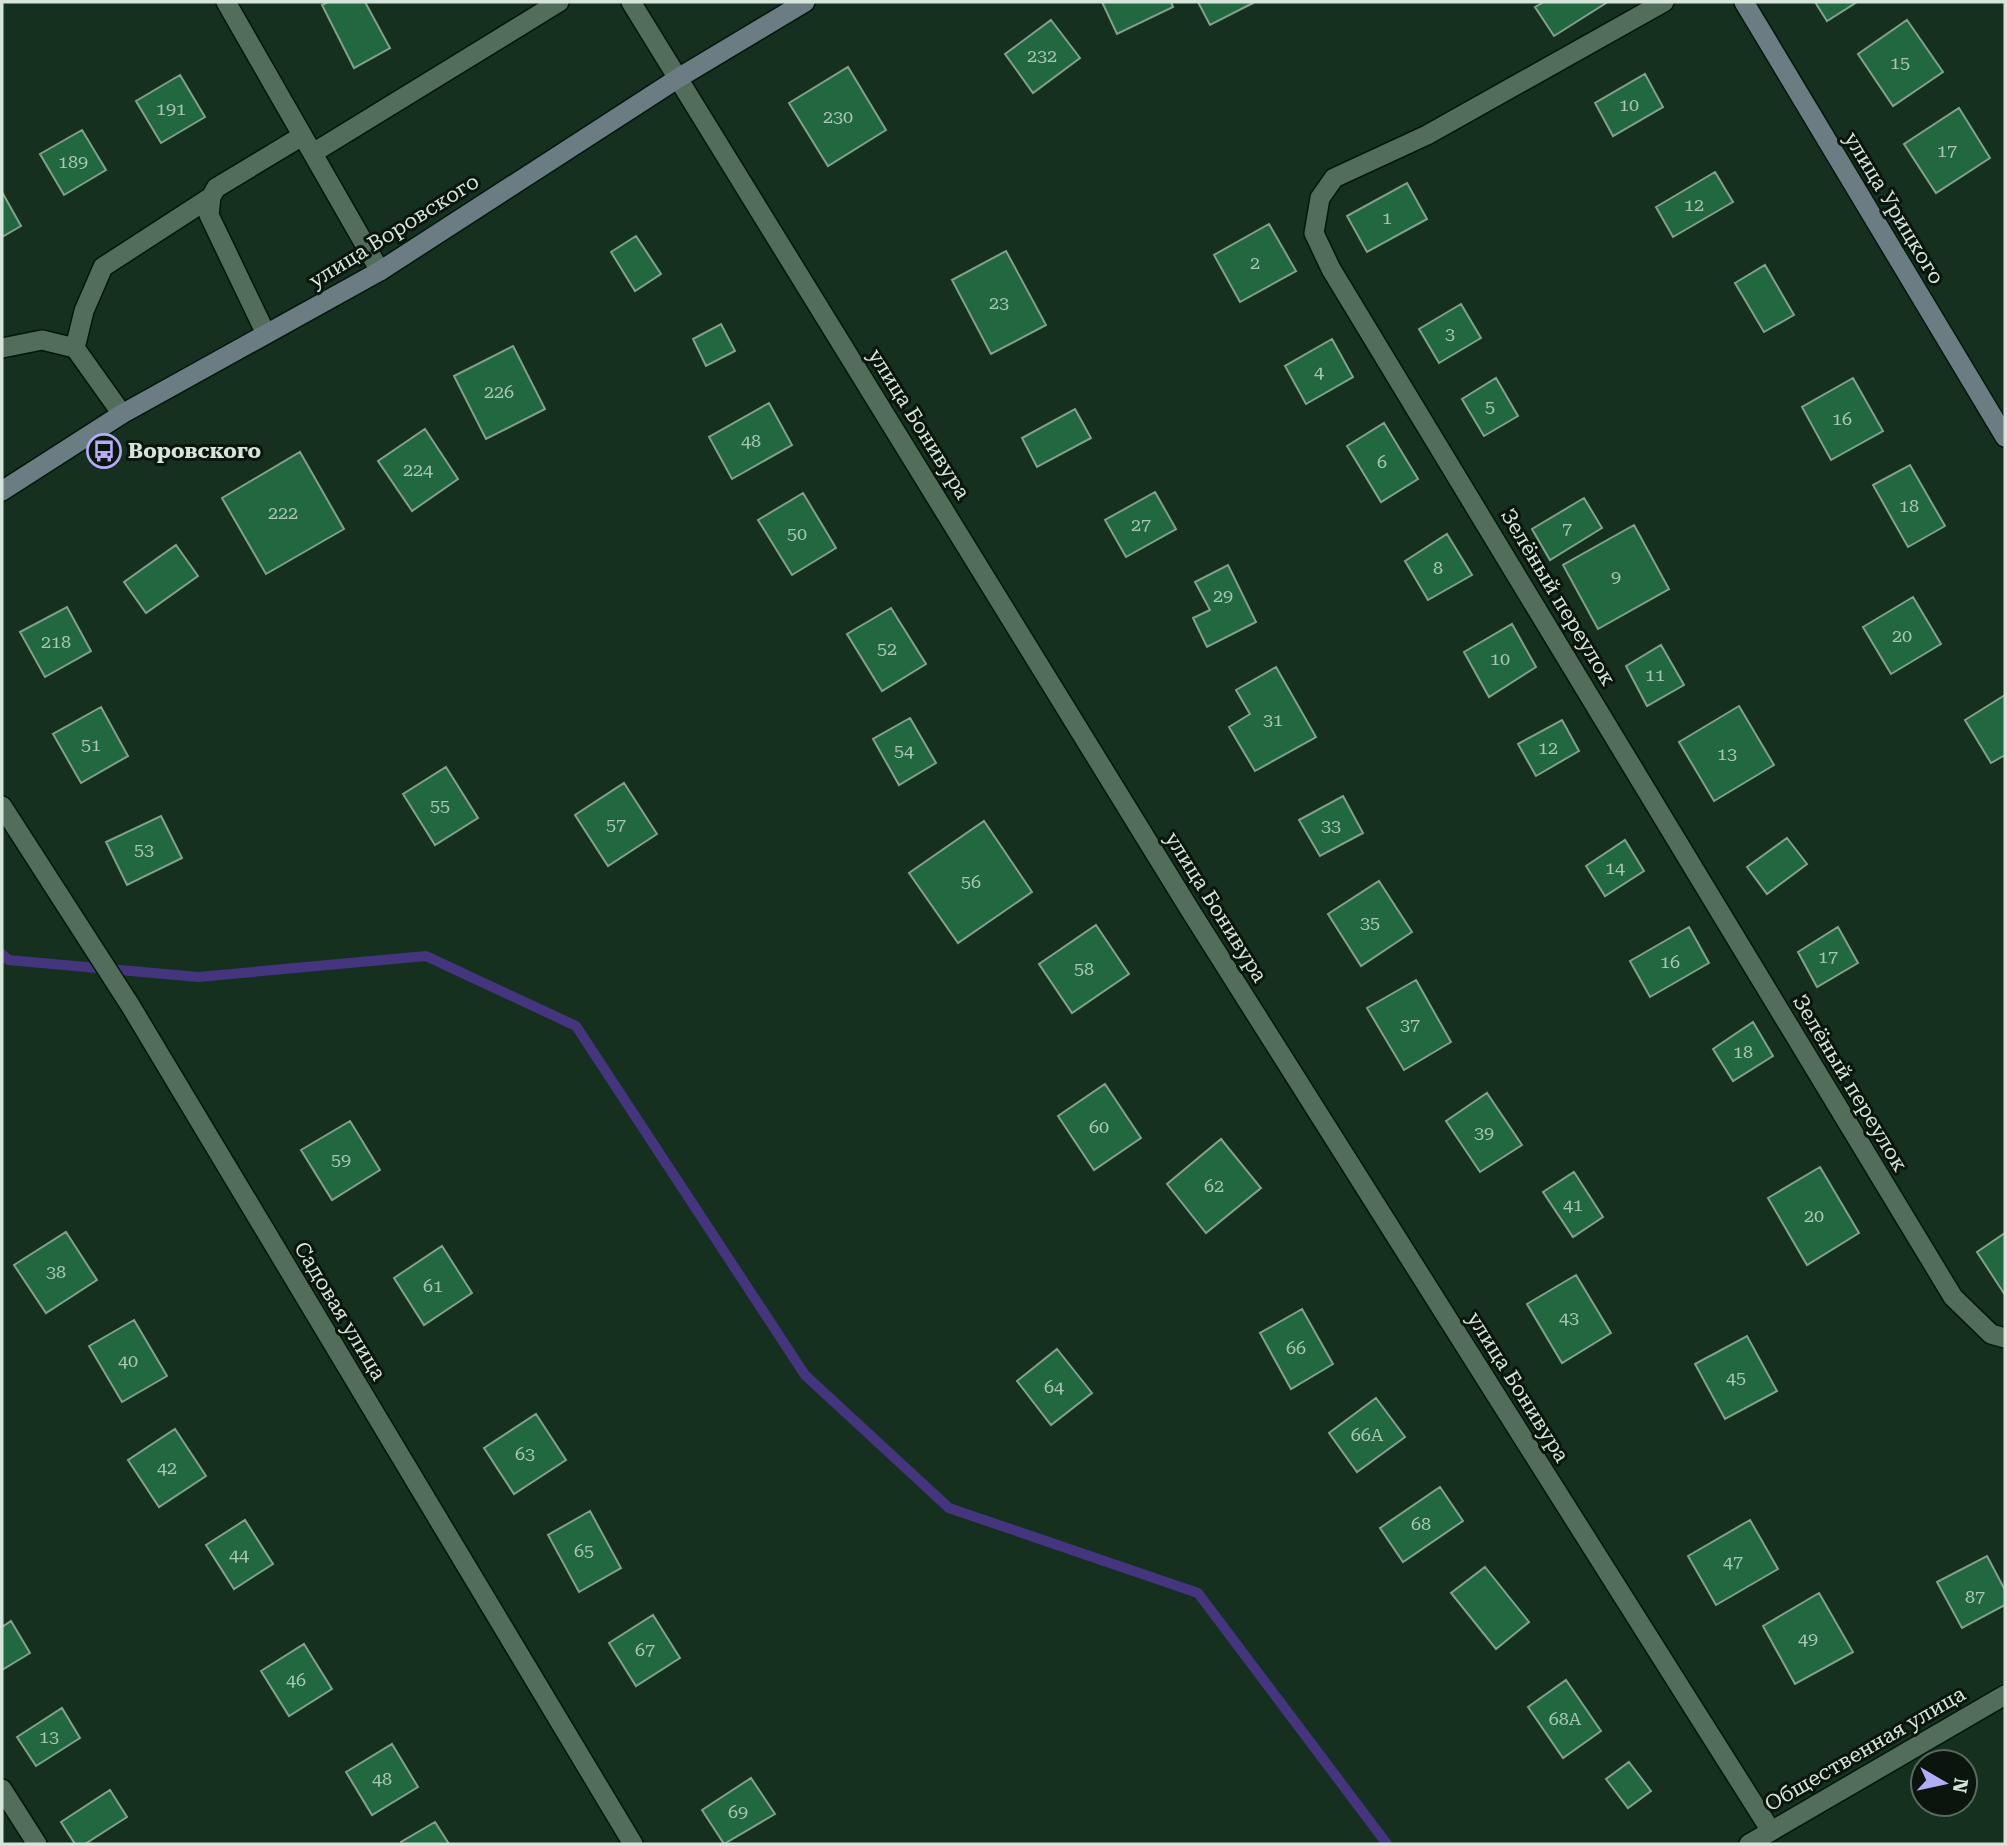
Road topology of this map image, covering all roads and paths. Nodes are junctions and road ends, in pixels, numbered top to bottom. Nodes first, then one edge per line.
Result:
1 (226, 2) edge
2 (559, 2) edge
3 (631, 2) edge
4 (806, 2) edge
5 (1664, 2) edge
6 (1744, 2) edge
7 (680, 77) junction
8 (302, 136) junction
9 (313, 153) junction
10 (211, 197) junction
11 (380, 271) junction
12 (267, 334) junction
13 (2, 348) edge
14 (75, 348) junction
15 (122, 414) junction
16 (2005, 437) edge
17 (2, 491) edge
18 (2, 806) edge
19 (2005, 1338) edge
20 (2005, 1695) edge
21 (2, 1789) edge
22 (1771, 1831) junction
23 (37, 1844) edge
24 (634, 1844) edge
25 (1749, 1844) edge

1 - 8 street
2 - 9 street
3 - 7 street, улица Бонивура
4 - 7 main road, улица Воровского
5 - 19 street, Зелёный переулок
6 - 16 main road, улица Урицкого
7 - 11 main road, улица Воровского
7 - 22 street, улица Бонивура
8 - 9 street
8 - 10 street
9 - 11 street
10 - 12 street
10 - 14 street
11 - 12 main road, улица Воровского
12 - 15 main road, улица Воровского
13 - 14 street
14 - 15 street
15 - 17 main road, улица Воровского
18 - 24 street, Садовая улица
20 - 22 street, Общественная улица
21 - 23 street
22 - 25 street, Общественная улица

